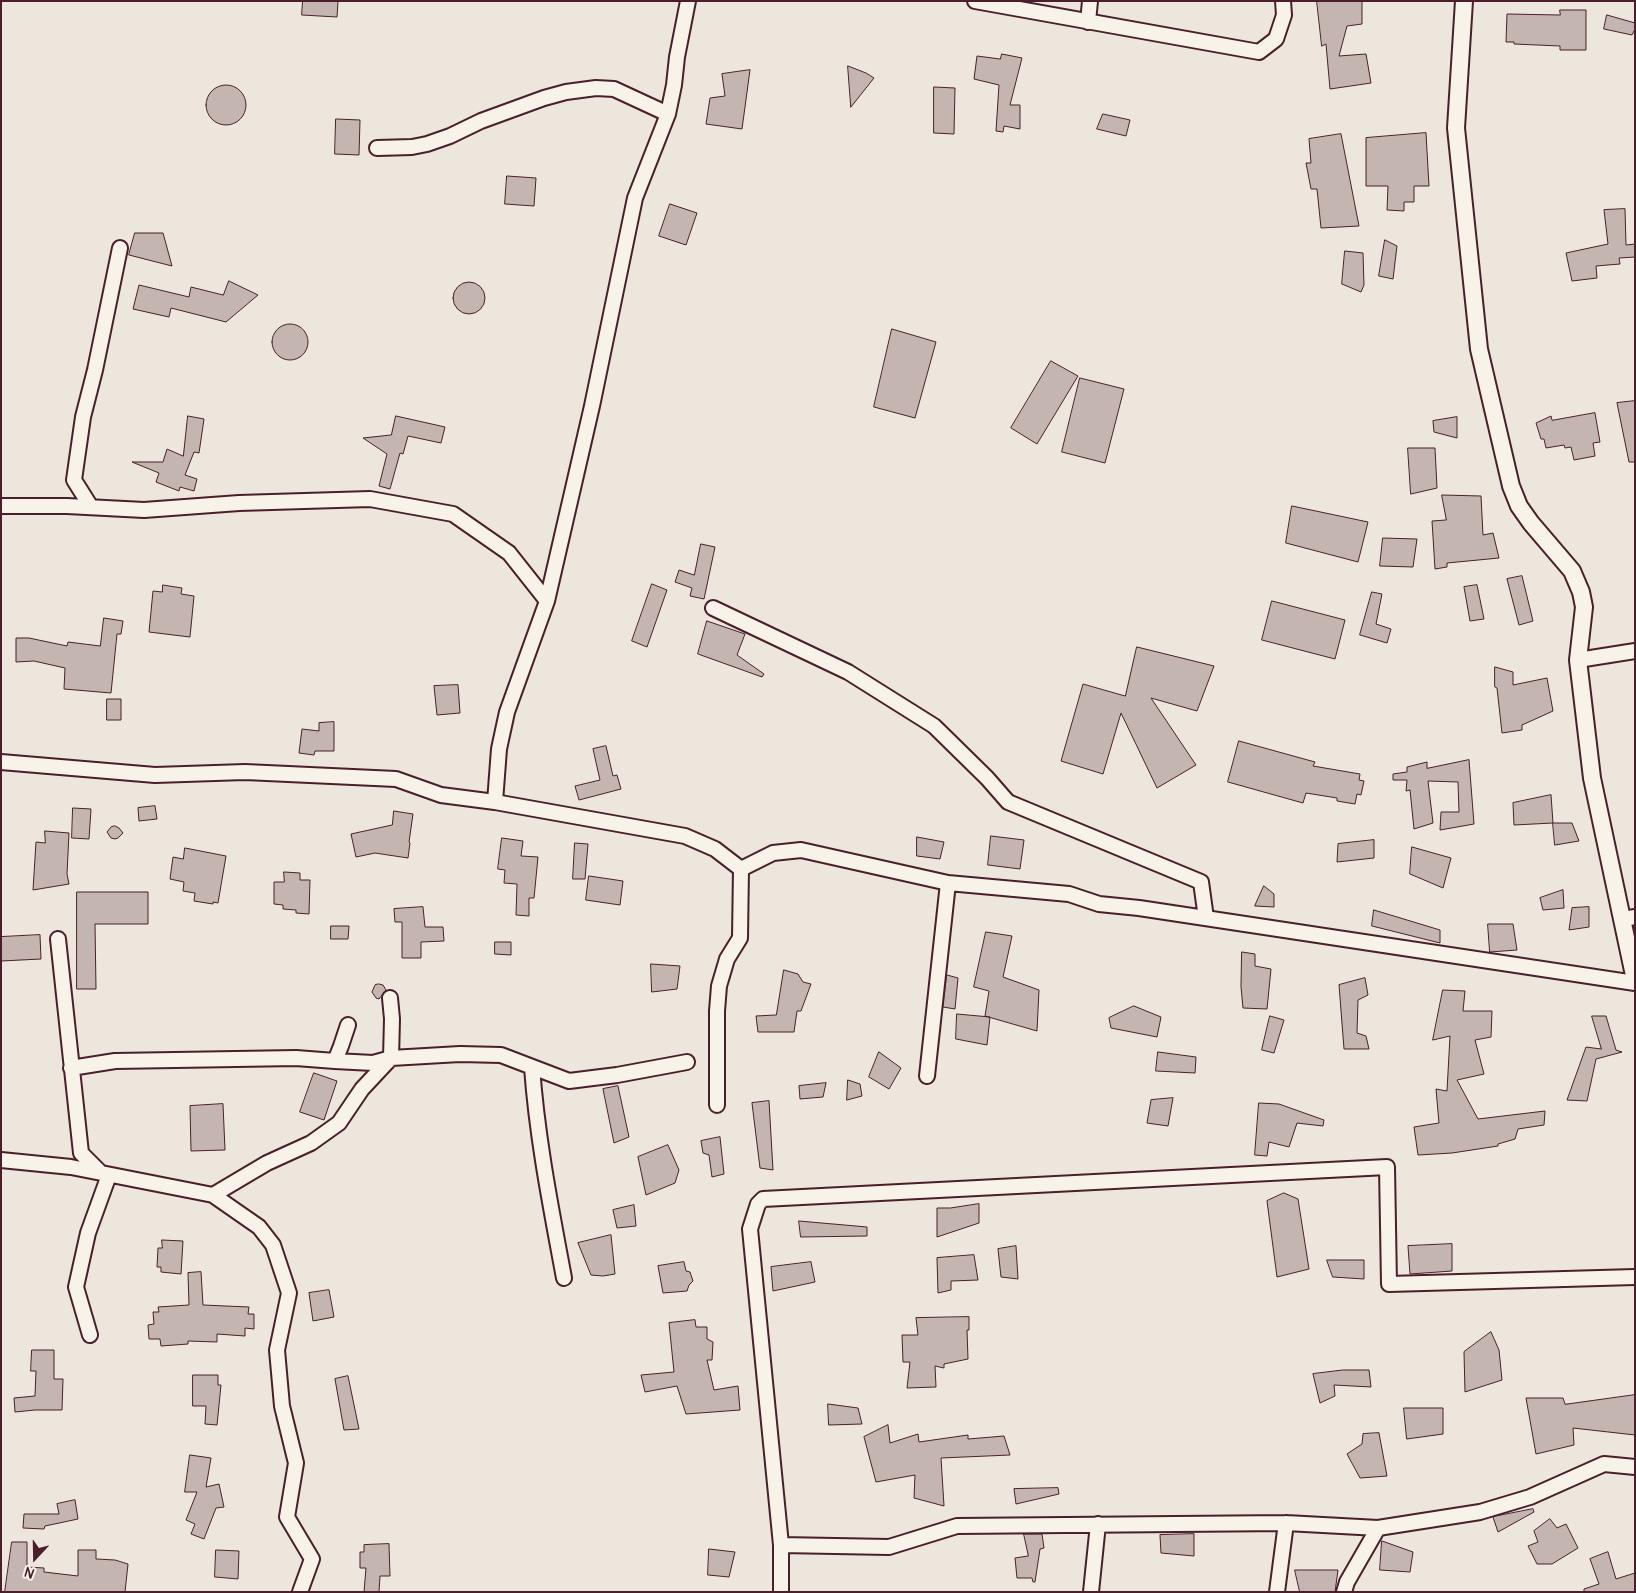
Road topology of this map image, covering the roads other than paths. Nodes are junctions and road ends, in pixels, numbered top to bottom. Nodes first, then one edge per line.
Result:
1 (688, 1) edge
2 (975, 1) edge
3 (1090, 1) edge
4 (1283, 1) edge
5 (1464, 1) edge
6 (1088, 22) junction
7 (668, 114) junction
8 (377, 148) dead end
9 (120, 248) dead end
10 (1, 506) edge
11 (91, 507) junction
12 (547, 601) junction
13 (713, 608) dead end
14 (1635, 651) edge
15 (1578, 660) junction
16 (1, 762) edge
17 (495, 802) junction
18 (742, 869) junction
19 (948, 883) junction
20 (1206, 918) junction
21 (1629, 918) edge
22 (58, 939) dead end
23 (1635, 980) edge
24 (1635, 984) edge
25 (390, 998) dead end
26 (348, 1025) dead end
27 (391, 1058) junction
28 (335, 1061) junction
29 (687, 1062) dead end
30 (532, 1067) junction
31 (71, 1068) junction
32 (927, 1076) dead end
33 (717, 1105) dead end
34 (1, 1160) edge
35 (105, 1174) junction
36 (213, 1196) junction
37 (1635, 1277) edge
38 (564, 1278) dead end
39 (90, 1335) dead end
40 (1635, 1467) edge
41 (1098, 1524) junction
42 (1286, 1524) junction
43 (1378, 1528) junction
44 (781, 1545) junction
45 (300, 1592) edge
46 (781, 1592) edge
47 (1091, 1592) edge
48 (1277, 1592) edge
49 (1344, 1592) edge

1 - 7 street
2 - 6 street
3 - 6 street
4 - 6 street
5 - 15 street
7 - 8 street
7 - 12 street
9 - 11 street
10 - 11 street
11 - 12 street
12 - 17 street
13 - 20 street
14 - 15 street
15 - 21 street
16 - 17 street
17 - 18 street
18 - 19 street
18 - 33 street
19 - 20 street
19 - 32 street
20 - 24 street
21 - 23 street
22 - 31 street
25 - 27 street
26 - 28 street
27 - 28 street
27 - 30 street
27 - 36 street
28 - 31 street
29 - 30 street
30 - 38 street
31 - 35 street
34 - 35 street
35 - 36 street
35 - 39 street
36 - 45 street
37 - 44 street
40 - 43 street
41 - 42 street
41 - 44 street
41 - 47 street
42 - 43 street
42 - 48 street
43 - 49 street
44 - 46 street

